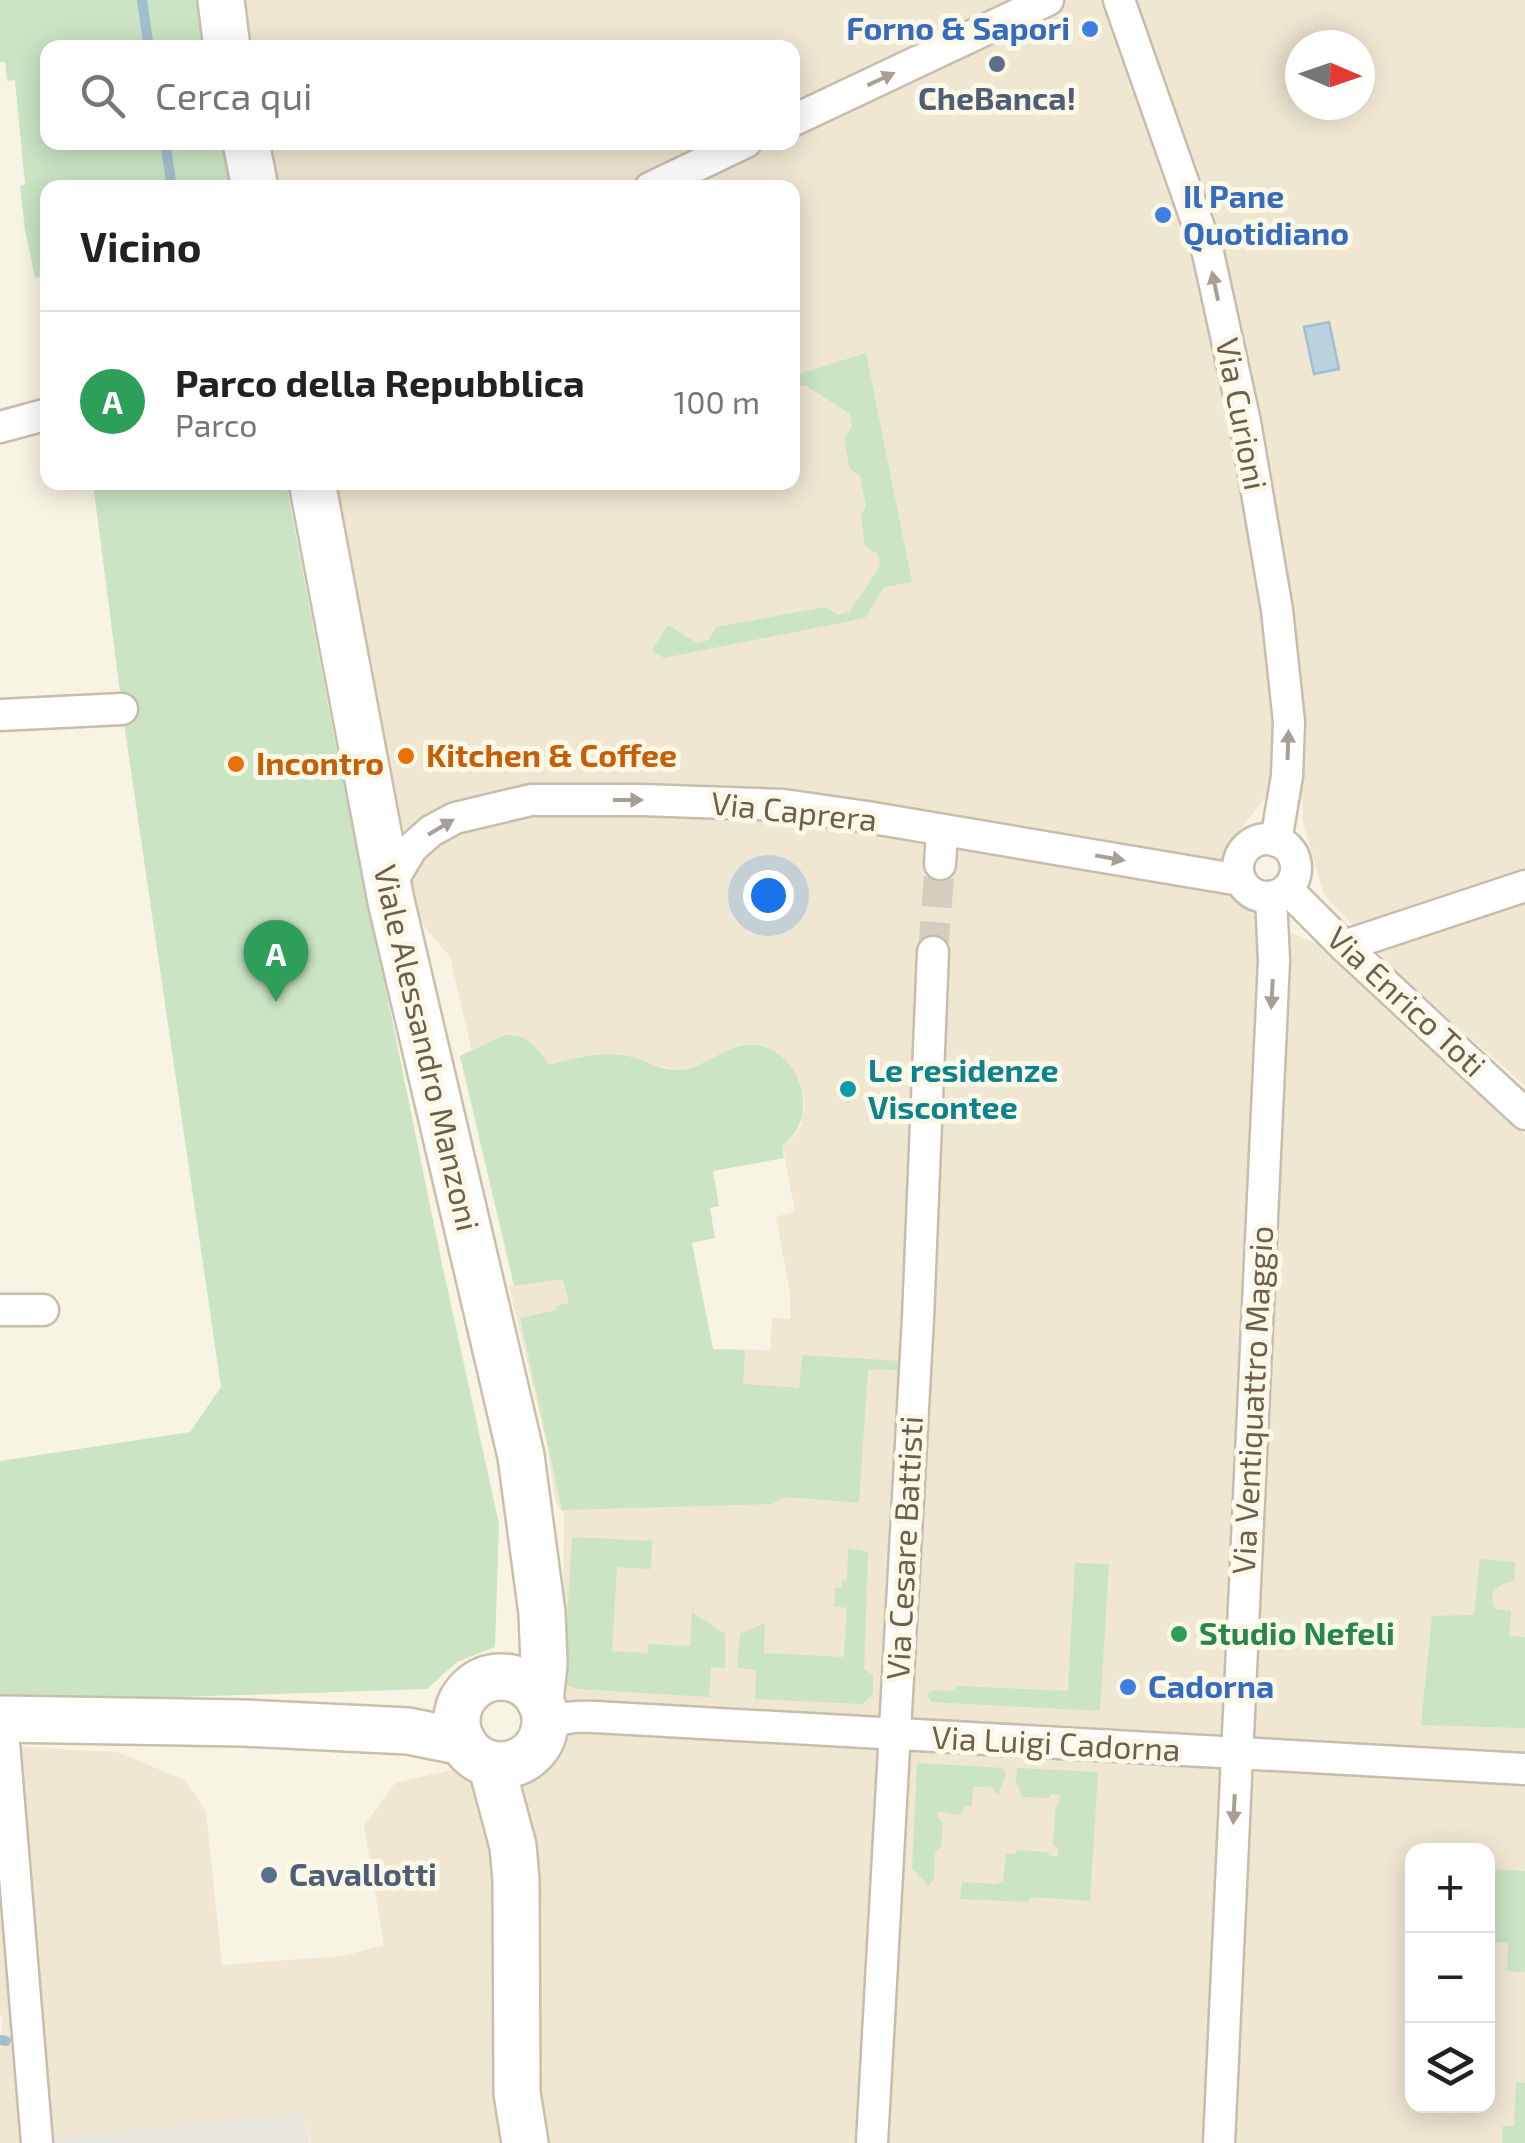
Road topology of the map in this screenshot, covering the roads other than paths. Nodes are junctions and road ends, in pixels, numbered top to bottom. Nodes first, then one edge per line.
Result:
1 (221, 0) edge
2 (1048, 0) edge
3 (1119, 0) edge
4 (226, 40) edge
5 (800, 116) edge
6 (248, 150) edge
7 (729, 150) edge
8 (253, 180) edge
9 (667, 180) edge
10 (40, 416) edge
11 (0, 426) edge
12 (314, 490) edge
13 (122, 709) dead end
14 (0, 715) edge
15 (942, 831) junction
16 (1276, 841) junction
17 (940, 864) tunnel mouth
18 (1240, 880) junction
19 (1525, 886) edge
20 (1279, 893) junction
21 (391, 901) junction
22 (1344, 946) junction
23 (933, 952) tunnel mouth
24 (1525, 1114) edge
25 (0, 1310) edge
26 (43, 1310) dead end
27 (542, 1613) junction
28 (478, 1687) junction
29 (1, 1720) edge
30 (243, 1722) junction
31 (540, 1728) junction
32 (896, 1735) junction
33 (477, 1753) junction
34 (1237, 1754) junction
35 (1525, 1769) edge
36 (516, 1880) junction
37 (38, 2143) edge
38 (525, 2143) edge
39 (872, 2143) edge
40 (1219, 2143) edge

1 - 4 street
5 -> 2 street
16 -> 3 street, Via Curioni
6 - 8 street
7 - 9 street
10 - 11 street
12 - 21 street, Viale Alessandro Manzoni
13 - 14 street
15 - 17 street
15 -> 18 street, Via Caprera
21 -> 15 street, Via Caprera
16 - 18 street
16 - 20 street
18 - 20 street
19 - 22 street
20 - 22 street, Via Enrico Toti
20 -> 34 street, Via Ventiquattro Maggio
21 - 27 street, Viale Alessandro Manzoni
22 - 24 street, Via Enrico Toti
23 - 32 street, Via Cesare Battisti
25 - 26 street
27 - 28 street
27 - 31 street, Viale Alessandro Manzoni
28 - 30 street
28 - 31 street
28 - 33 street
29 - 30 street
29 - 37 street
30 - 33 street
31 - 32 street, Via Luigi Cadorna
31 - 33 street
31 - 36 street, Viale Alessandro Manzoni
32 - 34 street, Via Luigi Cadorna
32 - 39 street, Via Cesare Battisti
33 - 36 street
34 - 35 street, Via Luigi Cadorna
34 -> 40 street, Via Ventiquattro Maggio
36 - 38 street

